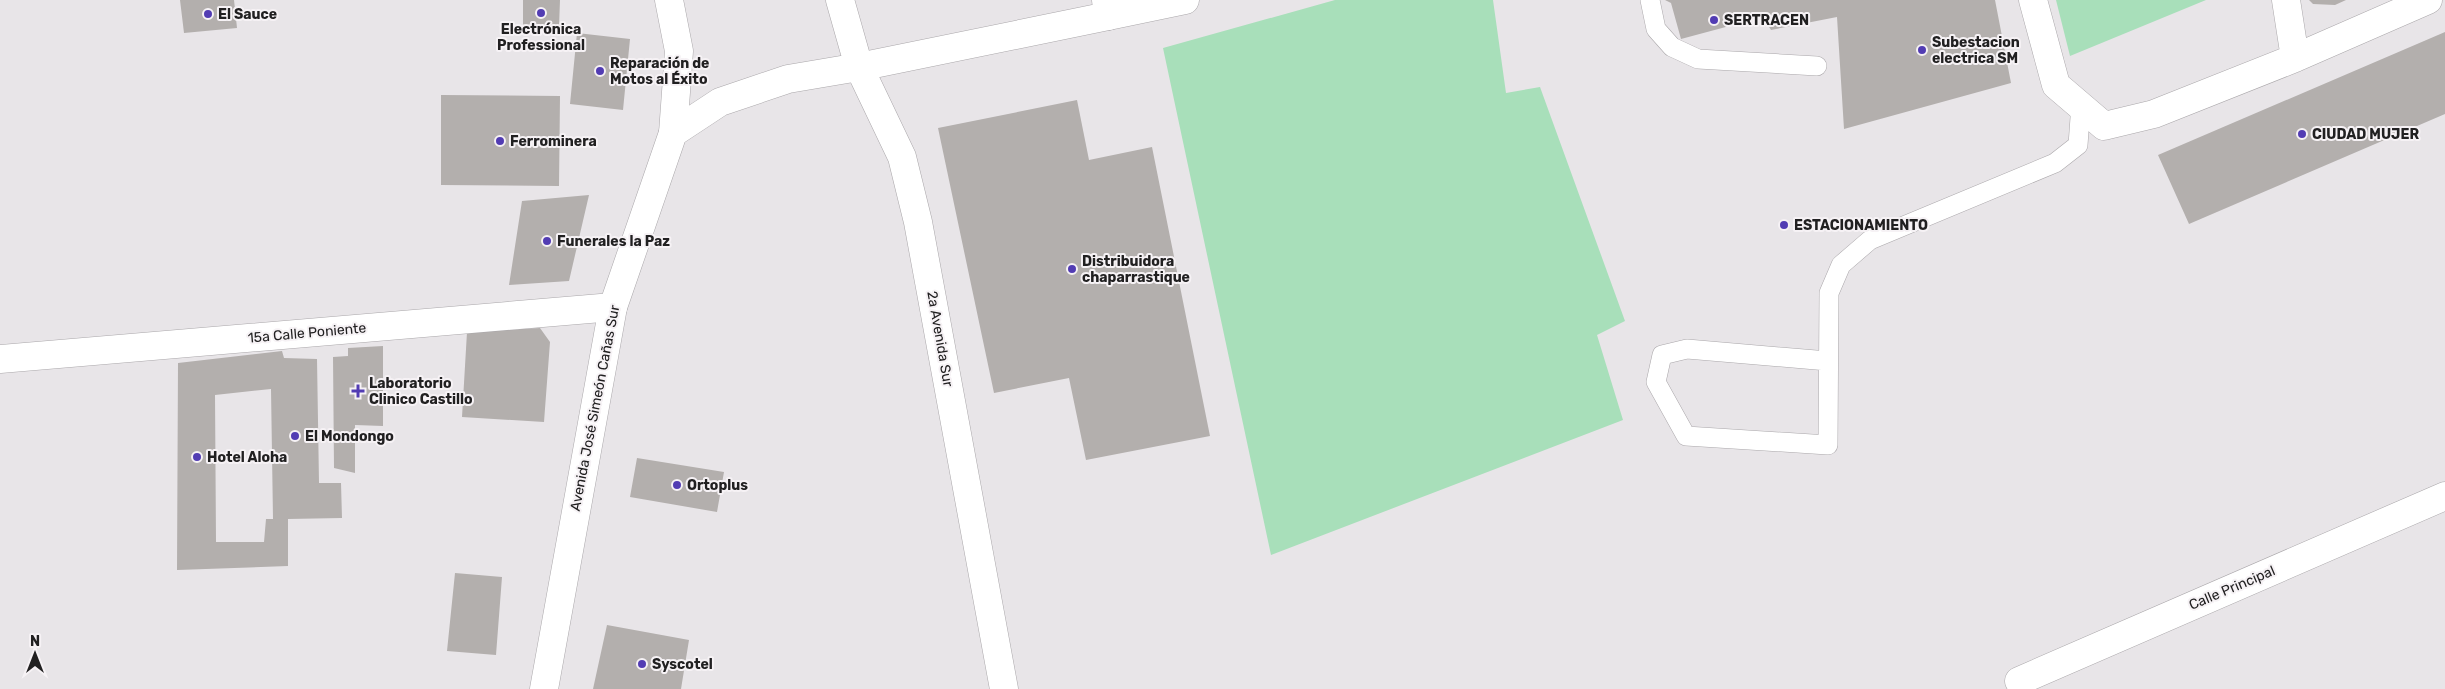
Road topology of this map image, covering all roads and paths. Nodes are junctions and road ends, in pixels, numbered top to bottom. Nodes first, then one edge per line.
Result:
1 (669, 0) edge
2 (840, 0) edge
3 (1185, 0) edge
4 (1650, 0) edge
5 (2033, 0) edge
6 (2286, 0) edge
7 (2428, 0) edge
8 (1107, 8) edge
9 (2295, 58) junction
10 (1817, 66) dead end
11 (860, 67) junction
12 (2081, 104) junction
13 (673, 133) junction
14 (613, 307) junction
15 (0, 359) edge
16 (1828, 361) junction
17 (2445, 496) edge
18 (2019, 680) dead end
19 (544, 689) edge
20 (1004, 689) edge

1 - 13 street, Avenida José Simeón Cañas Sur
2 - 11 street, 2a Avenida Sur
3 - 8 street
4 - 10 lane
5 - 12 street
6 - 9 street
7 - 9 street
8 - 11 street
9 - 12 street
11 - 13 street
11 - 20 street, 2a Avenida Sur
12 - 16 lane
13 - 14 street, Avenida José Simeón Cañas Sur
14 - 15 street, 15a Calle Poniente
14 - 19 street, Avenida José Simeón Cañas Sur
16 - 16 lane
17 - 18 street, Calle Principal

